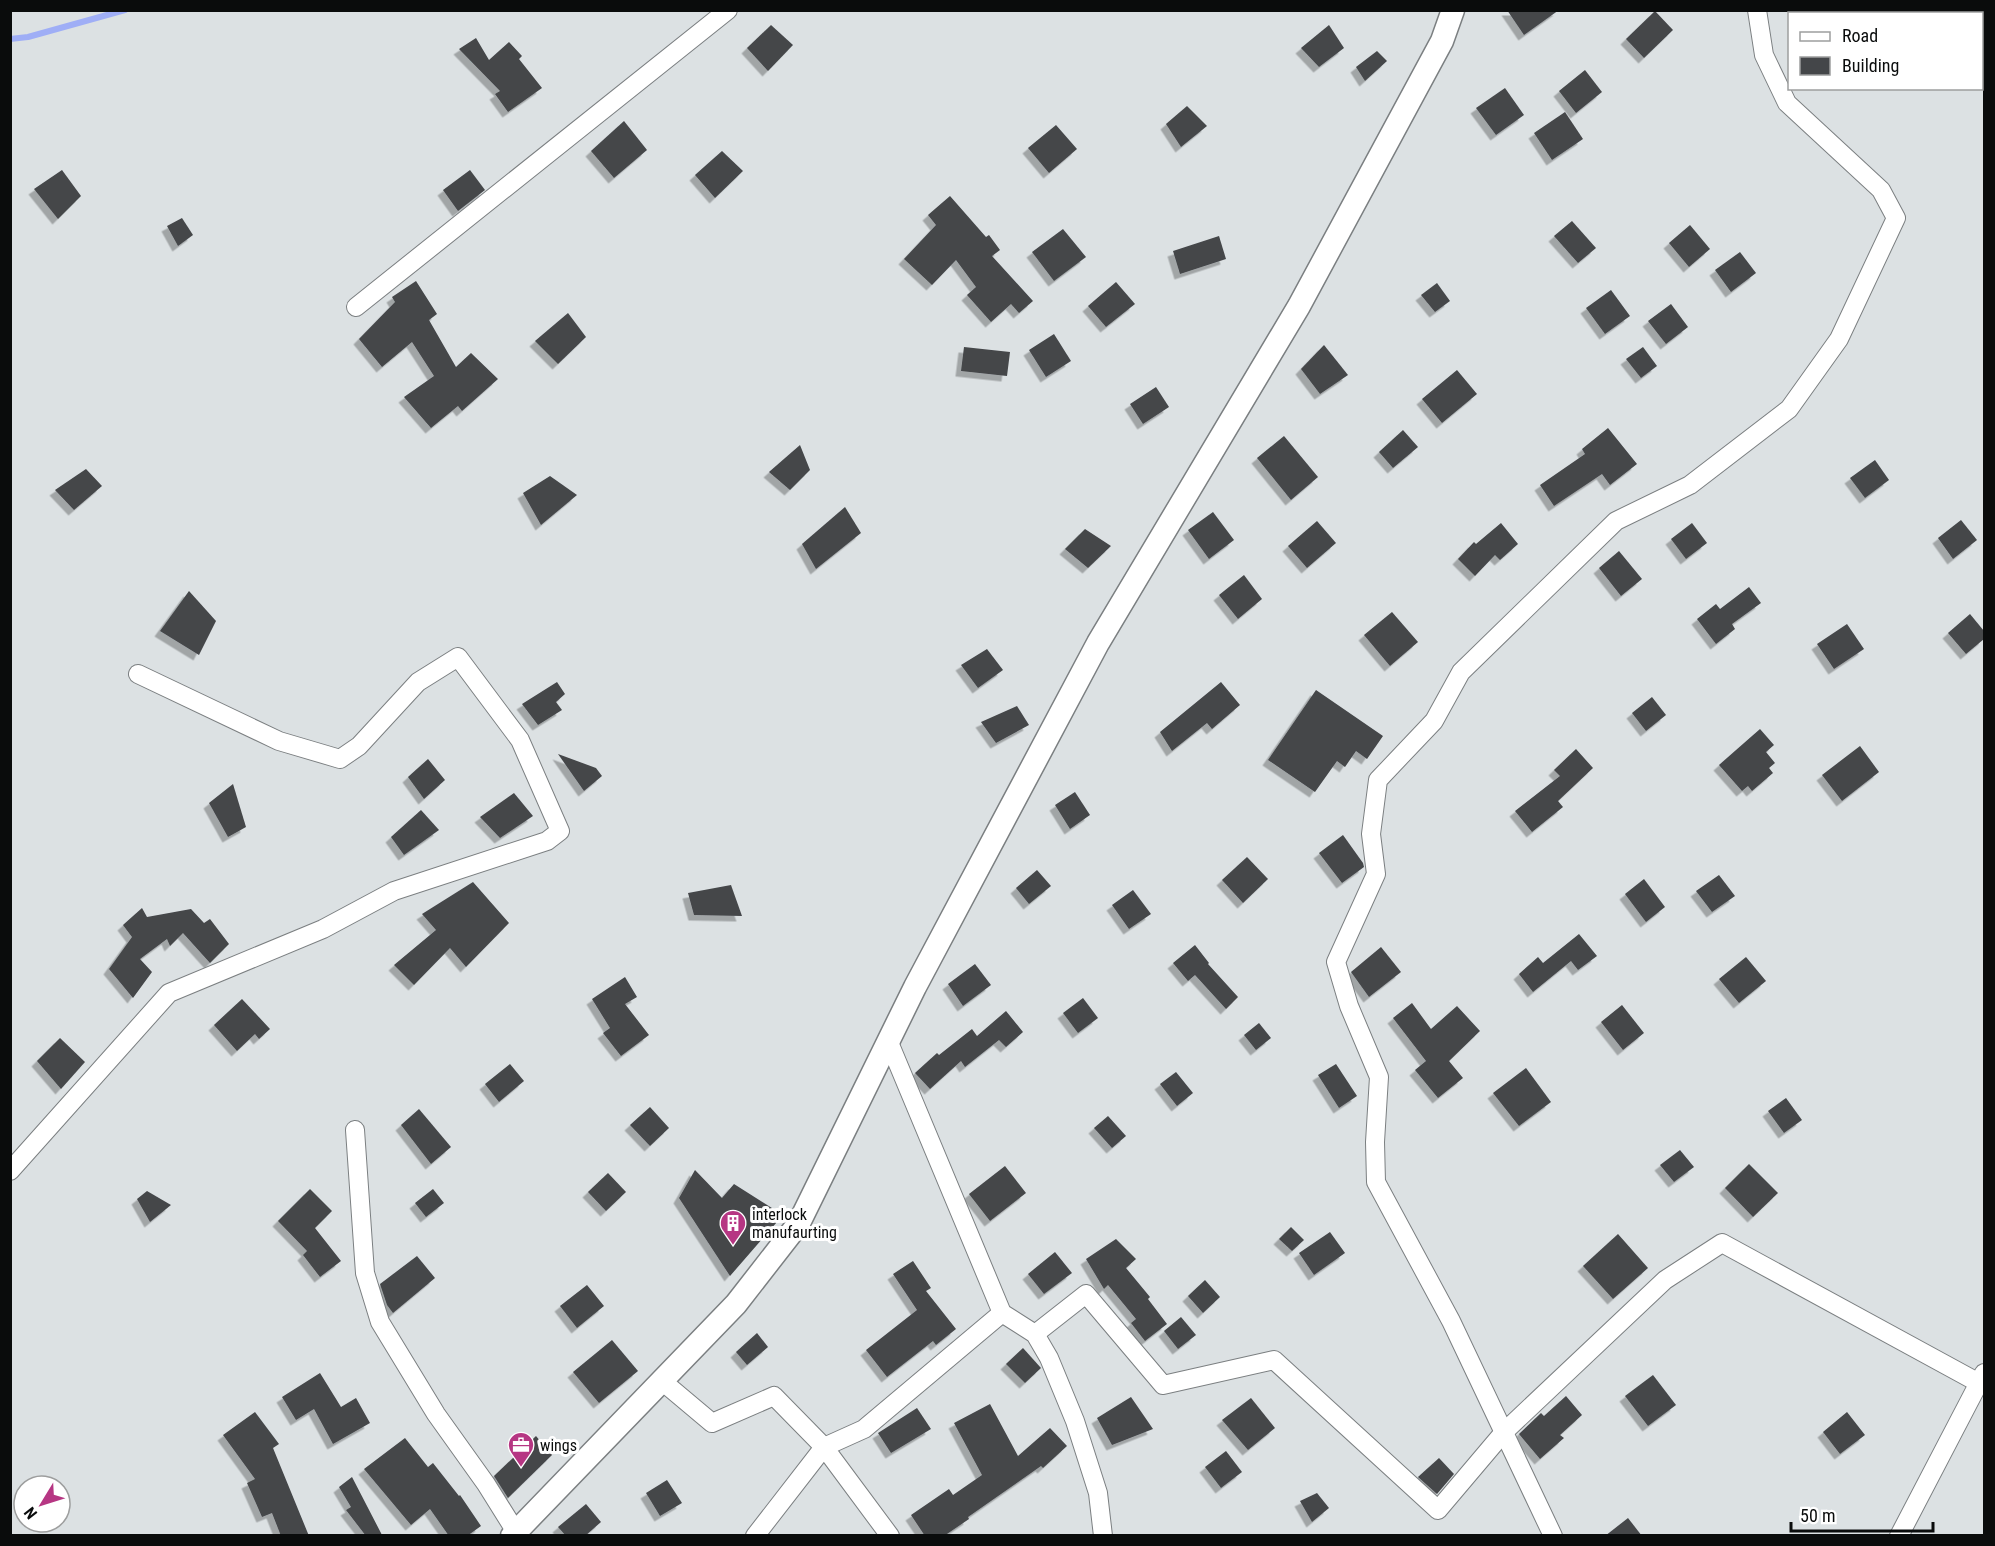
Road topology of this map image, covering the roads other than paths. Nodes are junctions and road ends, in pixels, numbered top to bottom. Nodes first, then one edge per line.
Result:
1 (728, 10) edge
2 (1452, 10) edge
3 (1756, 10) edge
4 (356, 307) dead end
5 (138, 674) dead end
6 (888, 1040) junction
7 (355, 1130) dead end
8 (10, 1171) edge
9 (1002, 1313) junction
10 (1035, 1334) junction
11 (1982, 1378) edge
12 (662, 1381) junction
13 (1504, 1432) junction
14 (824, 1447) junction
15 (514, 1534) edge
16 (755, 1536) edge
17 (890, 1536) edge
18 (1103, 1536) edge
19 (1553, 1536) edge
20 (1899, 1536) edge

1 - 4 street
2 - 6 street
3 - 13 street
5 - 8 street
6 - 9 street
6 - 12 street
7 - 15 street
9 - 10 street
9 - 14 street
10 - 13 street
10 - 18 street
11 - 13 street
11 - 20 street
12 - 14 street
12 - 15 street
13 - 19 street
14 - 16 street
14 - 17 street

